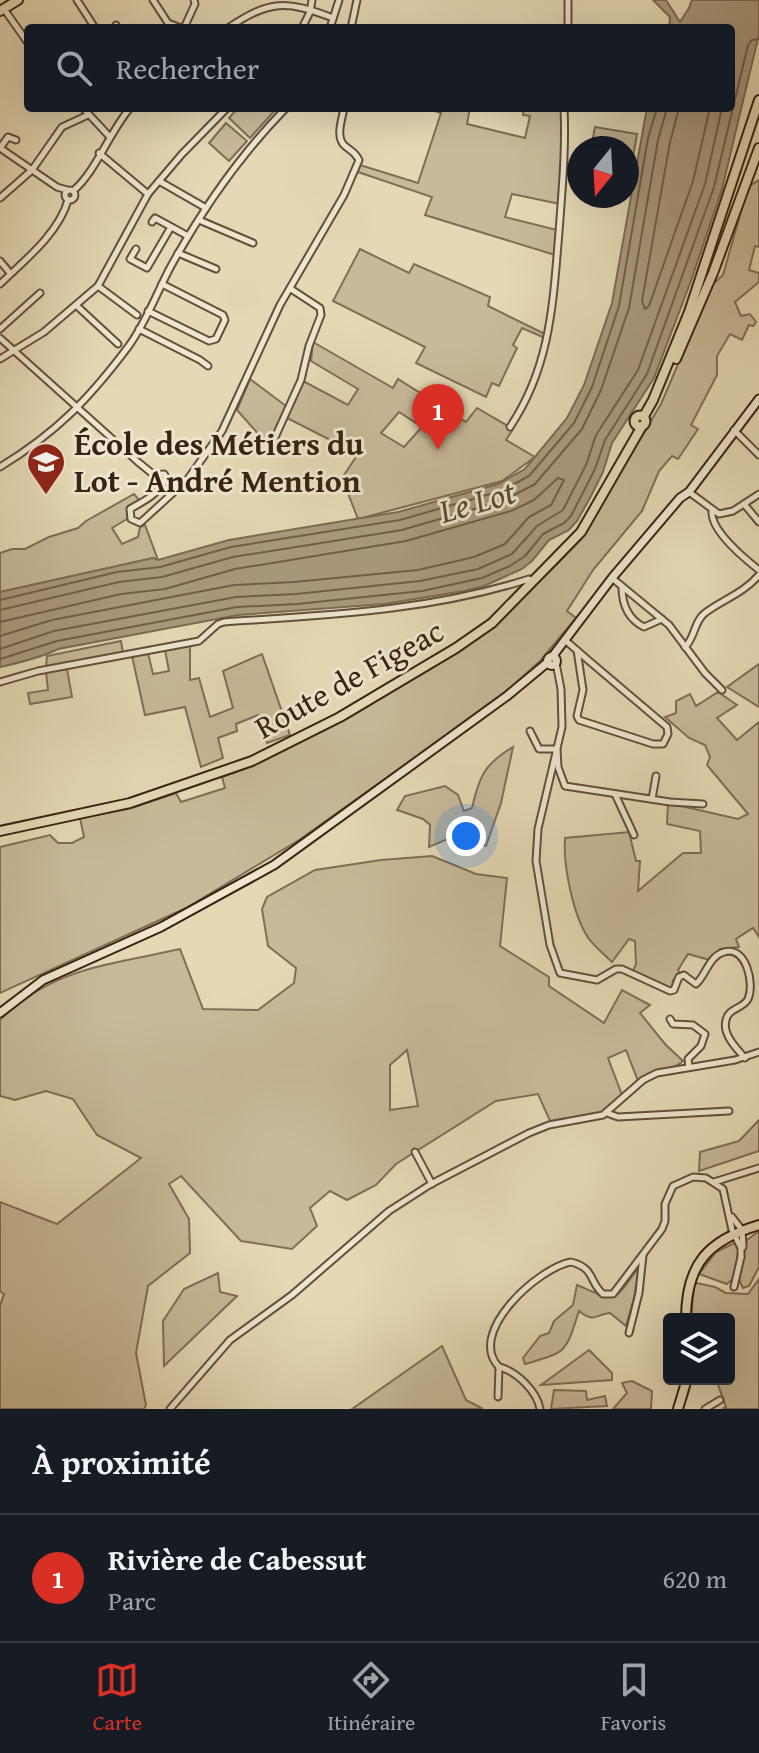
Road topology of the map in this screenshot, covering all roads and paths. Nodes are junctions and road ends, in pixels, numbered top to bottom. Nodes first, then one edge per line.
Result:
1 (18, 0) edge
2 (77, 0) edge
3 (153, 0) edge
4 (194, 0) edge
5 (312, 0) edge
6 (339, 0) edge
7 (568, 0) edge
8 (357, 1) edge
9 (1, 10) edge
10 (311, 10) junction
11 (333, 18) junction
12 (92, 24) edge
13 (171, 24) edge
14 (184, 24) edge
15 (233, 24) edge
16 (304, 24) edge
17 (331, 24) edge
18 (354, 24) edge
19 (568, 24) edge
20 (24, 38) edge
21 (759, 100) edge
22 (86, 112) edge
23 (89, 112) edge
24 (127, 112) edge
25 (223, 112) edge
26 (282, 112) edge
27 (344, 112) edge
28 (564, 112) edge
29 (109, 136) junction
30 (16, 140) dead end
31 (0, 148) edge
32 (759, 148) edge
33 (99, 153) junction
34 (32, 170) junction
35 (159, 181) junction
36 (68, 194) junction
37 (148, 194) junction
38 (0, 198) edge
39 (206, 208) junction
40 (199, 220) junction
41 (152, 222) dead end
42 (171, 227) junction
43 (188, 236) junction
44 (253, 243) dead end
45 (136, 249) dead end
46 (178, 253) junction
47 (0, 261) edge
48 (216, 269) dead end
49 (10, 273) junction
50 (0, 284) edge
51 (162, 284) junction
52 (98, 286) junction
53 (291, 289) junction
54 (40, 293) dead end
55 (77, 306) junction
56 (147, 313) junction
57 (137, 315) junction
58 (140, 326) junction
59 (0, 329) edge
60 (0, 338) edge
61 (118, 344) junction
62 (130, 344) junction
63 (13, 351) junction
64 (122, 355) junction
65 (0, 359) edge
66 (208, 366) dead end
67 (759, 399) edge
68 (76, 408) junction
69 (641, 421) junction
70 (510, 427) dead end
71 (734, 430) junction
72 (272, 444) dead end
73 (759, 455) edge
74 (0, 467) edge
75 (689, 492) junction
76 (759, 494) edge
77 (744, 504) junction
78 (712, 511) junction
79 (759, 522) edge
80 (759, 573) edge
81 (612, 578) junction
82 (534, 581) junction
83 (622, 586) junction
84 (662, 619) junction
85 (565, 640) junction
86 (685, 647) junction
87 (577, 650) junction
88 (553, 663) junction
89 (0, 682) edge
90 (722, 690) dead end
91 (530, 731) dead end
92 (557, 749) junction
93 (656, 776) dead end
94 (614, 793) junction
95 (652, 799) junction
96 (703, 804) dead end
97 (0, 831) edge
98 (634, 835) dead end
99 (0, 1013) edge
100 (670, 1019) dead end
101 (759, 1052) edge
102 (745, 1058) junction
103 (689, 1067) junction
104 (729, 1111) dead end
105 (607, 1113) junction
106 (415, 1152) dead end
107 (759, 1168) edge
108 (714, 1182) junction
109 (432, 1184) junction
110 (759, 1225) edge
111 (738, 1232) junction
112 (643, 1254) junction
113 (734, 1287) dead end
114 (686, 1313) edge
115 (629, 1333) dead end
116 (499, 1367) junction
117 (685, 1385) edge
118 (498, 1397) dead end
119 (720, 1400) dead end
120 (170, 1409) edge
121 (540, 1409) edge
122 (678, 1409) edge
123 (705, 1409) edge

1 - 9 main road
2 - 12 street
3 - 13 street
4 - 14 street
5 - 10 street
6 - 11 street
7 - 19 street
8 - 18 street
9 - 20 street
10 - 11 street
10 - 15 street
10 - 16 street
11 - 17 street
21 - 69 main road
22 - 34 street
23 - 29 street
24 - 29 street
25 - 35 street
26 - 39 street
27 - 53 street
28 - 70 street
29 - 33 street
30 - 31 street
31 - 34 street
32 - 69 main road
33 - 36 street
33 - 37 street
34 - 36 street
34 - 38 street
35 - 37 street
35 - 39 street
36 - 49 street
37 - 52 street
39 - 40 street
40 - 43 street
40 - 44 street
41 - 42 street
42 - 43 street
42 - 45 street
43 - 46 street
46 - 48 street
46 - 51 street
47 - 49 street
49 - 50 street
51 - 56 street
51 - 56 street
52 - 55 street
52 - 57 street
53 - 68 street
53 - 72 street
54 - 59 street
55 - 61 street
55 - 63 street
56 - 57 street
56 - 58 street
57 - 58 street
58 - 62 street
58 - 66 street
60 - 63 street
61 - 62 street
61 - 64 street
62 - 64 street
63 - 65 street
63 - 68 street
64 - 68 street
67 - 71 street
68 - 74 street
69 - 82 main road, Route de Figeac
71 - 73 street
71 - 75 street
75 - 78 street
75 - 81 street
76 - 77 street
77 - 78 street
77 - 79 street
78 - 80 street
80 - 86 street
81 - 83 street
81 - 85 street
82 - 89 street
82 - 97 main road, Route de Figeac
83 - 84 street
83 - 84 street
84 - 86 street
85 - 87 street
85 - 88 street
86 - 90 street
87 - 87 street
88 - 92 street
88 - 99 street
91 - 92 street
92 - 94 street
92 - 102 street
93 - 95 street
94 - 95 street
94 - 98 street
95 - 96 street
100 - 103 street
101 - 102 street
102 - 103 street
103 - 105 street
104 - 105 street
105 - 109 street
106 - 109 street
107 - 108 street
108 - 111 street
108 - 112 street
109 - 120 street
110 - 111 main road
111 - 113 street
111 - 114 main road
112 - 115 street
112 - 116 street
116 - 118 street
116 - 121 street
117 - 122 main road
119 - 123 street

